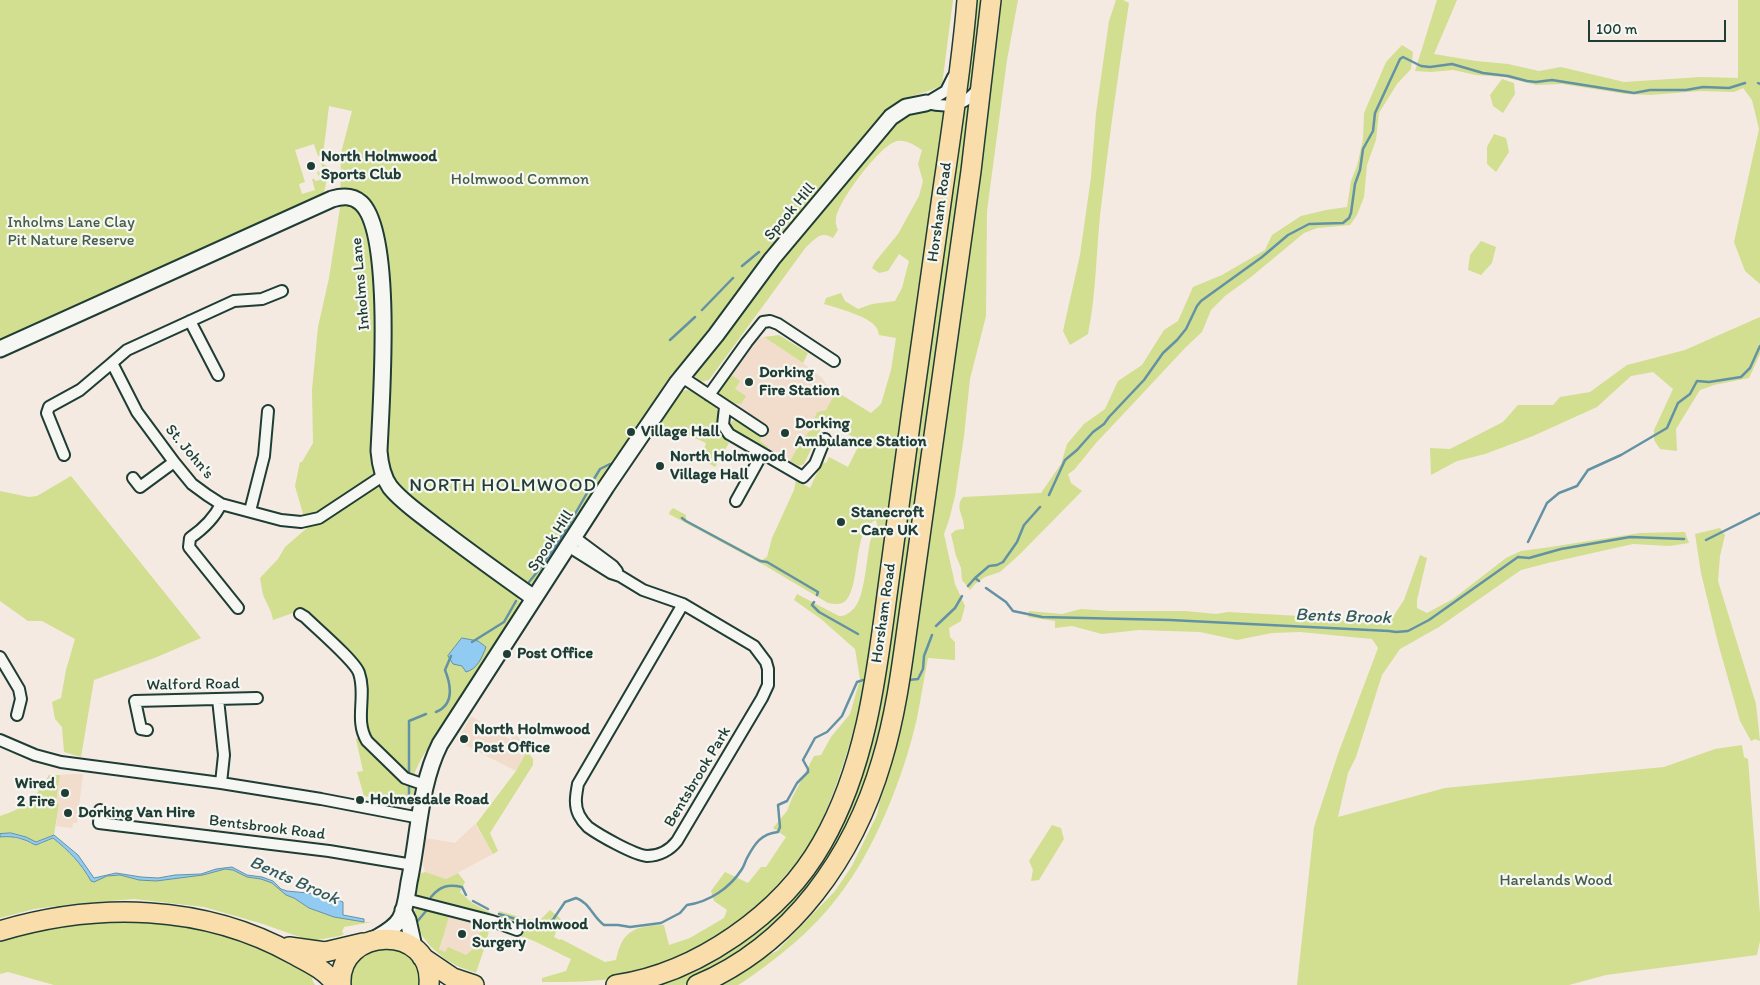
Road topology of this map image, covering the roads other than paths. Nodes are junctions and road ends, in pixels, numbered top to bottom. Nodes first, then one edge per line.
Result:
1 (967, 0) edge
2 (991, 0) edge
3 (960, 59) junction
4 (982, 80) junction
5 (926, 103) junction
6 (954, 106) junction
7 (282, 291) dead end
8 (190, 321) junction
9 (0, 349) edge
10 (834, 360) dead end
11 (112, 363) junction
12 (218, 375) dead end
13 (682, 377) junction
14 (709, 395) junction
15 (725, 406) junction
16 (268, 411) dead end
17 (762, 430) dead end
18 (825, 439) dead end
19 (762, 454) junction
20 (64, 455) dead end
21 (174, 462) junction
22 (384, 475) junction
23 (133, 478) dead end
24 (736, 501) dead end
25 (221, 504) junction
26 (250, 512) junction
27 (571, 542) junction
28 (534, 598) junction
29 (683, 604) junction
30 (238, 608) dead end
31 (300, 614) dead end
32 (0, 657) edge
33 (257, 698) dead end
34 (218, 699) junction
35 (18, 715) dead end
36 (147, 730) dead end
37 (0, 740) edge
38 (221, 783) junction
39 (425, 785) junction
40 (100, 810) dead end
41 (420, 818) junction
42 (413, 865) junction
43 (405, 905) junction
44 (516, 930) dead end
45 (0, 931) edge
46 (372, 941) junction
47 (278, 946) junction
48 (418, 952) junction
49 (336, 985) edge
50 (341, 985) edge
51 (428, 985) edge
52 (474, 985) edge
53 (616, 985) edge
54 (697, 985) edge

1 - 3 highway, Horsham Road
2 - 4 highway, Horsham Road
3 - 5 street, Spook Hill
3 - 6 highway, Horsham Road
4 - 6 street
4 - 54 highway, Horsham Road
5 - 6 street, Spook Hill
5 - 13 street, Spook Hill
6 - 53 highway, Horsham Road
7 - 8 street
8 - 11 street
8 - 12 street
9 - 22 street, Inholms Lane
10 - 14 street
11 - 20 street
11 - 21 street, St. John's
13 - 14 street
13 - 27 street, Spook Hill
14 - 15 street
15 - 17 street
15 - 19 street
16 - 26 street
18 - 19 street
19 - 24 street
21 - 23 street
21 - 25 street, St. John's
22 - 26 street, St. John's
22 - 28 street, Inholms Lane
25 - 26 street, St. John's
25 - 30 street
27 - 28 street, Spook Hill
27 - 29 street, Bentsbrook Park
28 - 39 street, Spook Hill
29 - 29 street, Bentsbrook Park
31 - 39 street
32 - 35 street
33 - 34 street, Walford Road
34 - 36 street, Walford Road
34 - 38 street
37 - 38 street
38 - 41 street
39 - 41 street, Spook Hill
40 - 42 street, Bentsbrook Road
41 - 42 street, Spook Hill
42 - 43 street, Spook Hill
43 - 44 street
43 - 46 street, Spook Hill
43 - 48 street
45 - 47 highway
46 - 47 highway
46 - 48 highway
46 - 50 highway
47 - 49 highway
48 - 51 highway
48 - 52 highway

